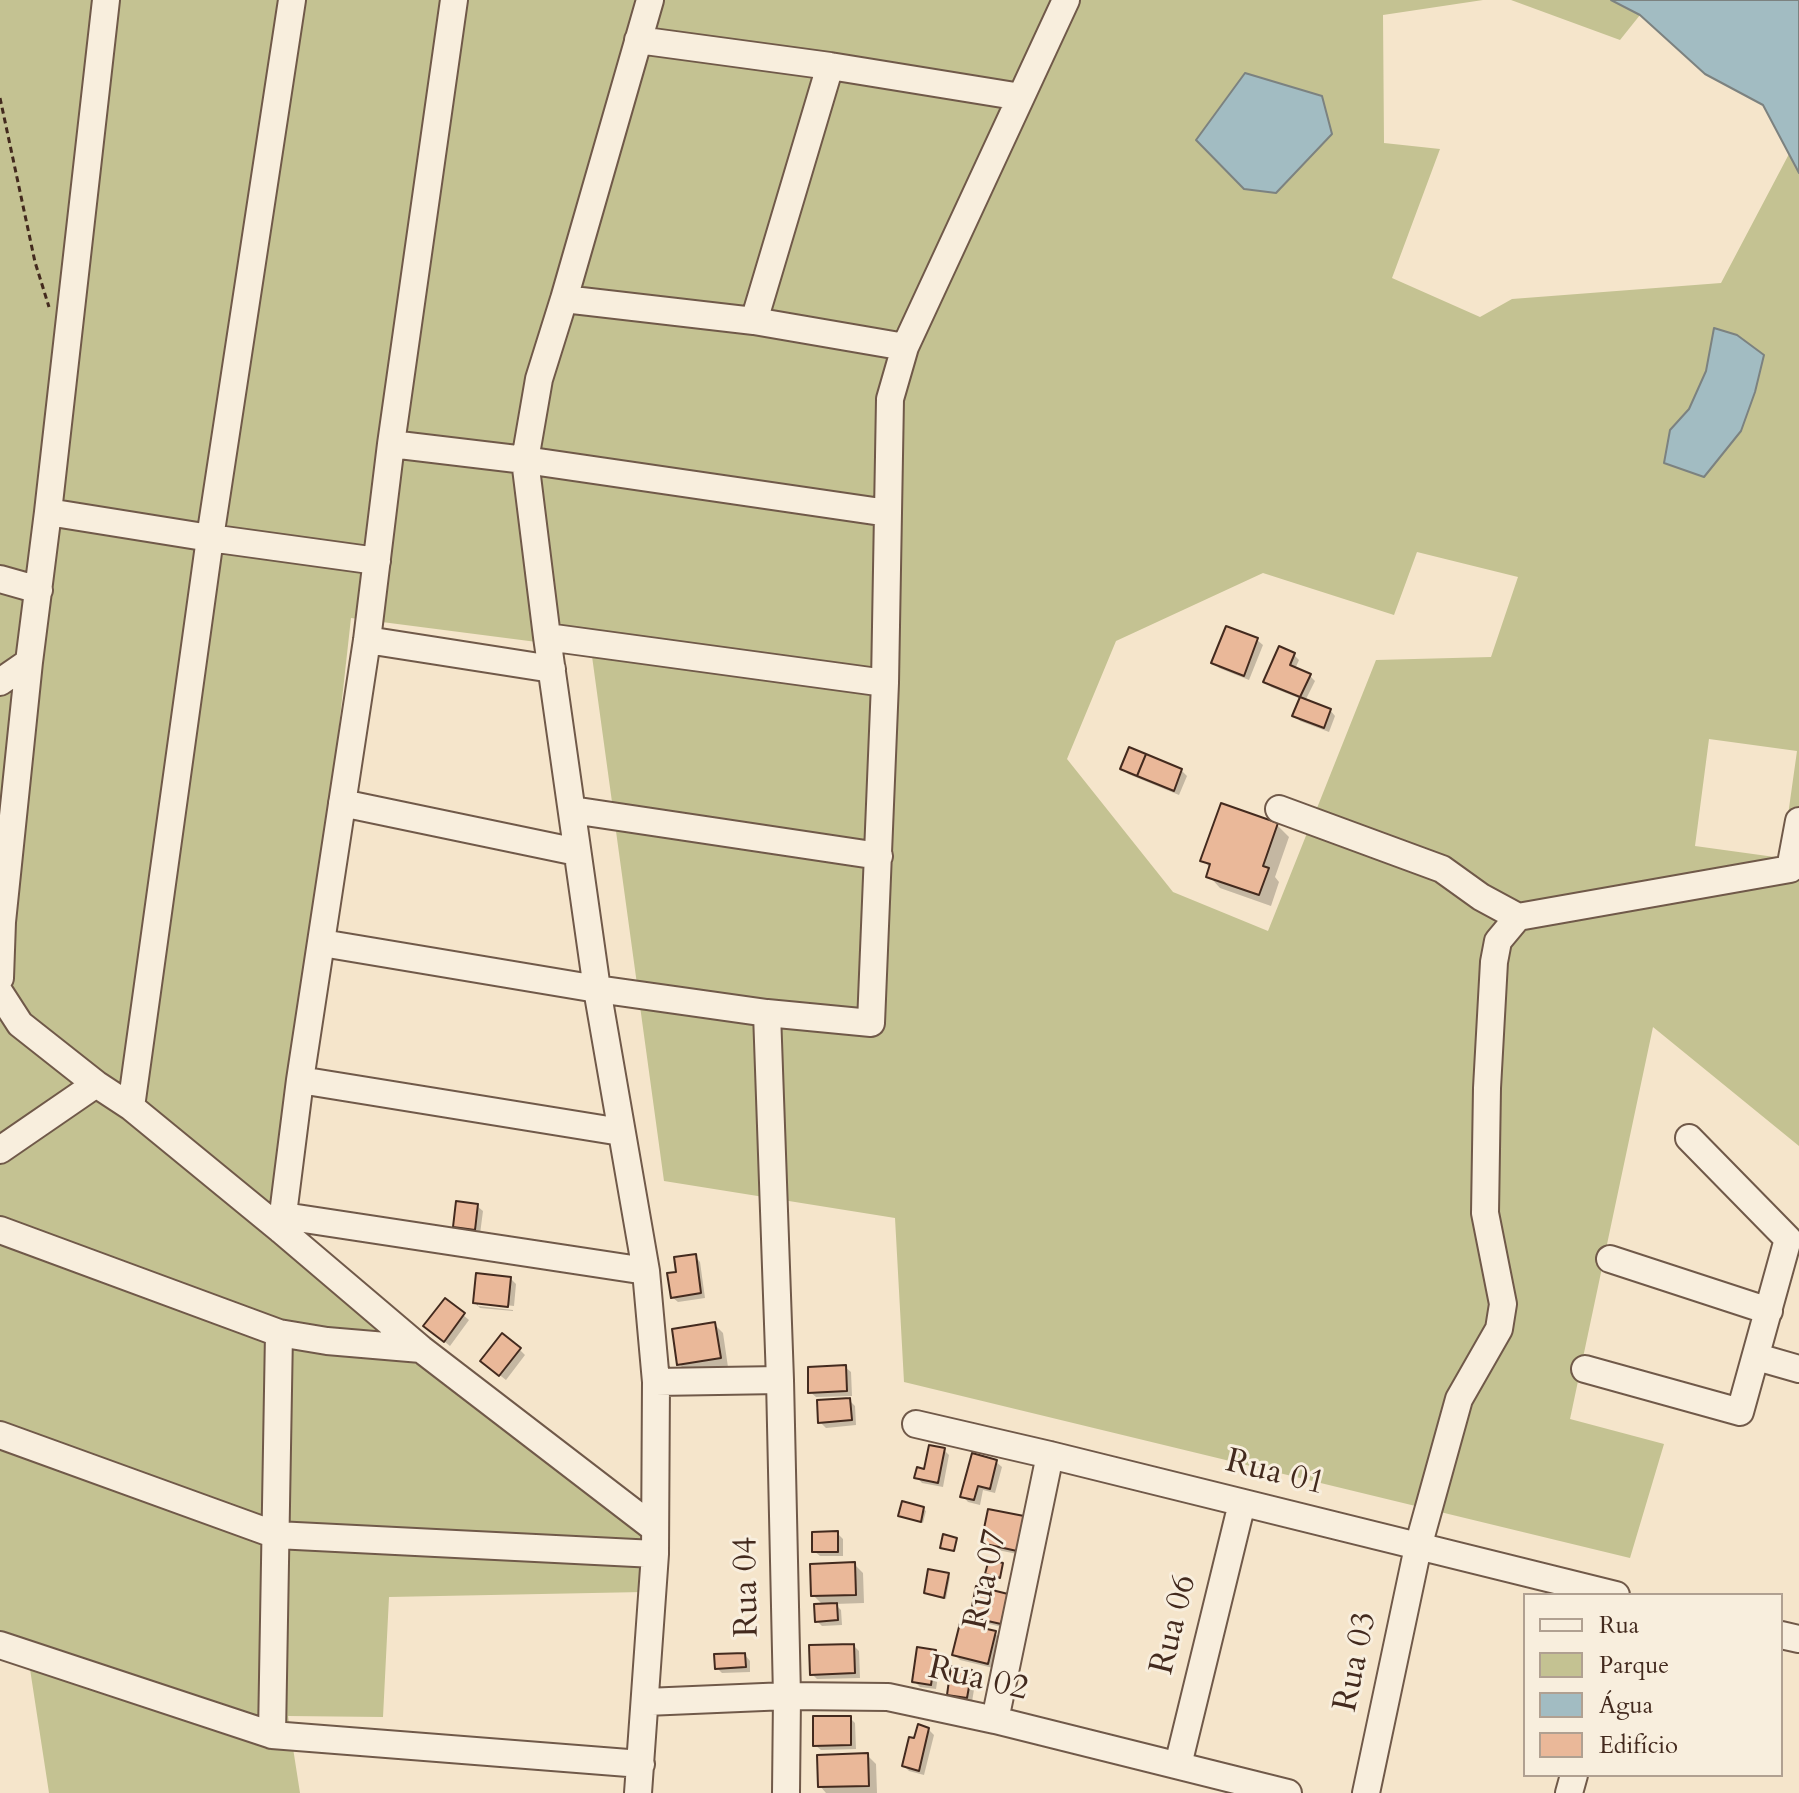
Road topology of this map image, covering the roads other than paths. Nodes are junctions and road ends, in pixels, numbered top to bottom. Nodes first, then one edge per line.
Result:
1 (106, 0) edge
2 (292, 0) edge
3 (454, 0) edge
4 (650, 0) edge
5 (1066, 0) edge
6 (638, 40) junction
7 (830, 66) junction
8 (1021, 97) junction
9 (564, 299) junction
10 (754, 321) junction
11 (905, 347) junction
12 (391, 444) junction
13 (525, 460) junction
14 (48, 512) junction
15 (888, 513) junction
16 (210, 538) junction
17 (377, 561) junction
18 (0, 579) edge
19 (39, 590) junction
20 (547, 637) junction
21 (367, 640) junction
22 (29, 662) junction
23 (552, 669) junction
24 (0, 682) edge
25 (885, 683) junction
26 (342, 803) junction
27 (1279, 809) dead end
28 (572, 810) junction
29 (1799, 821) edge
30 (577, 852) junction
31 (879, 856) junction
32 (1518, 917) junction
33 (1, 923) edge
34 (322, 943) junction
35 (0, 978) edge
36 (597, 989) junction
37 (0, 993) edge
38 (767, 1013) junction
39 (300, 1080) junction
40 (96, 1084) junction
41 (131, 1107) junction
42 (621, 1132) junction
43 (1689, 1138) dead end
44 (0, 1150) edge
45 (283, 1223) junction
46 (0, 1230) edge
47 (1610, 1259) dead end
48 (646, 1271) junction
49 (1769, 1311) junction
50 (279, 1333) junction
51 (421, 1349) junction
52 (1757, 1357) junction
53 (1585, 1369) dead end
54 (1799, 1369) edge
55 (780, 1380) junction
56 (656, 1382) junction
57 (916, 1424) dead end
58 (0, 1435) edge
59 (1050, 1455) junction
60 (1242, 1503) junction
61 (276, 1535) junction
62 (654, 1541) junction
63 (1418, 1547) junction
64 (1607, 1593) edge
65 (0, 1645) edge
66 (787, 1696) junction
67 (646, 1702) junction
68 (995, 1720) junction
69 (272, 1735) junction
70 (641, 1764) junction
71 (1178, 1765) junction
72 (1250, 1789) edge
73 (638, 1793) edge
74 (786, 1793) edge
75 (1288, 1793) edge
76 (1366, 1793) edge

1 - 14 street
2 - 16 street
3 - 12 street
4 - 6 street
5 - 8 street
6 - 7 street
6 - 9 street
7 - 8 street
7 - 10 street
8 - 11 street
9 - 10 street
9 - 13 street
10 - 11 street
11 - 15 street
12 - 13 street
12 - 17 street
13 - 15 street
13 - 20 street
14 - 16 street
14 - 19 street
15 - 25 street
16 - 17 street
16 - 41 street
17 - 21 street
18 - 19 street
19 - 22 street
20 - 23 street
20 - 25 street
21 - 23 street
21 - 26 street
22 - 24 street
22 - 33 street
23 - 28 street
25 - 31 street
26 - 30 street
26 - 34 street
27 - 32 street
28 - 30 street
28 - 31 street
29 - 32 street
30 - 36 street
31 - 38 street
32 - 63 street, Rua 03
33 - 35 street
34 - 36 street
34 - 39 street
36 - 38 street
36 - 42 street
37 - 40 street
38 - 55 street, Rua 04
39 - 42 street
39 - 45 street
40 - 41 street
40 - 44 street
41 - 45 street
42 - 48 street
43 - 49 street
45 - 48 street
45 - 51 street
46 - 50 street
47 - 49 street
48 - 56 street
49 - 52 street
50 - 51 street
50 - 61 street
51 - 62 street
52 - 53 street
52 - 54 street
55 - 56 street
55 - 66 street, Rua 04
56 - 62 street
57 - 59 street, Rua 01
58 - 61 street
59 - 60 street, Rua 01
59 - 68 street, Rua 07
60 - 63 street, Rua 01
60 - 71 street, Rua 06
61 - 62 street
61 - 69 street
62 - 67 street
63 - 64 street, Rua 01
63 - 76 street, Rua 03
65 - 69 street
66 - 67 street, Rua 02
66 - 68 street, Rua 02
66 - 74 street, Rua 04
67 - 70 street
68 - 71 street, Rua 02
69 - 70 street
70 - 73 street
71 - 72 street, Rua 02
72 - 75 street, Rua 02

